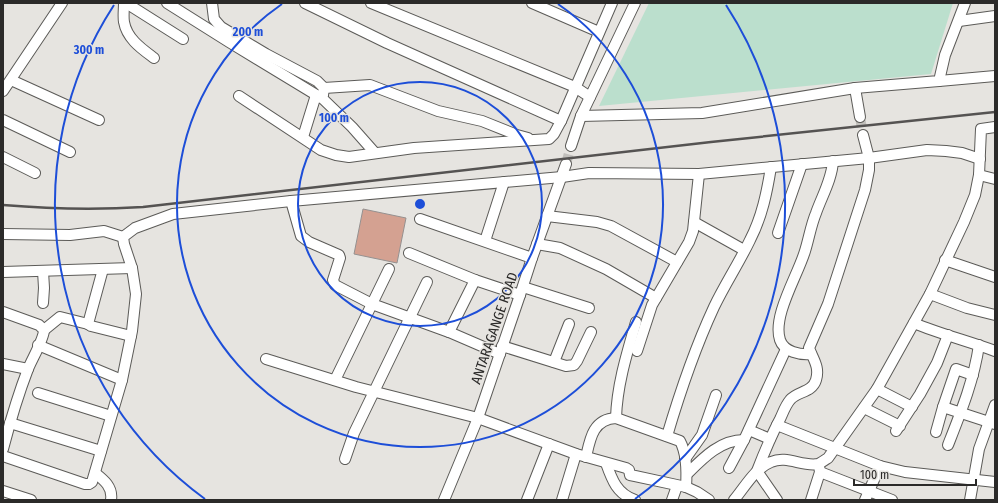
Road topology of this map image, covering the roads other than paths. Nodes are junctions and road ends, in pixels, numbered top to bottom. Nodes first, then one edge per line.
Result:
1 (62, 3) edge
2 (125, 3) edge
3 (167, 3) edge
4 (212, 3) edge
5 (305, 3) edge
6 (371, 3) edge
7 (532, 3) edge
8 (612, 3) edge
9 (635, 3) edge
10 (965, 3) edge
11 (995, 16) edge
12 (959, 21) junction
13 (599, 32) junction
14 (182, 39) dead end
15 (154, 58) dead end
16 (995, 76) edge
17 (939, 81) junction
18 (6, 85) edge
19 (575, 87) junction
20 (855, 88) junction
21 (321, 94) junction
22 (239, 96) dead end
23 (590, 97) junction
24 (581, 116) junction
25 (860, 117) tunnel mouth
26 (3, 120) edge
27 (99, 120) dead end
28 (561, 121) junction
29 (995, 128) edge
30 (863, 135) tunnel mouth
31 (303, 137) junction
32 (536, 140) junction
33 (571, 146) tunnel mouth
34 (70, 152) dead end
35 (375, 153) junction
36 (3, 157) edge
37 (869, 158) junction
38 (980, 159) junction
39 (833, 161) junction
40 (566, 164) tunnel mouth
41 (802, 164) junction
42 (772, 167) junction
43 (35, 173) dead end
44 (698, 174) junction
45 (979, 175) junction
46 (562, 177) junction
47 (995, 179) edge
48 (504, 182) junction
49 (291, 202) junction
50 (547, 216) junction
51 (420, 219) dead end
52 (694, 222) junction
53 (778, 233) dead end
54 (5, 236) edge
55 (123, 237) junction
56 (485, 241) junction
57 (537, 244) junction
58 (744, 250) junction
59 (409, 253) dead end
60 (532, 258) junction
61 (945, 260) junction
62 (677, 262) junction
63 (132, 268) junction
64 (389, 269) dead end
65 (103, 270) junction
66 (43, 271) junction
67 (3, 272) edge
68 (995, 277) edge
69 (475, 280) junction
70 (427, 282) dead end
71 (521, 291) junction
72 (930, 294) junction
73 (656, 298) junction
74 (43, 303) dead end
75 (372, 304) junction
76 (589, 308) dead end
77 (3, 312) edge
78 (995, 315) edge
79 (410, 318) junction
80 (636, 322) dead end
81 (914, 323) junction
82 (88, 324) junction
83 (569, 324) dead end
84 (44, 330) junction
85 (449, 332) junction
86 (591, 332) dead end
87 (948, 335) junction
88 (131, 336) junction
89 (38, 345) junction
90 (979, 345) junction
91 (786, 349) junction
92 (501, 350) junction
93 (637, 351) dead end
94 (995, 351) edge
95 (811, 354) junction
96 (266, 359) dead end
97 (554, 362) junction
98 (3, 364) edge
99 (28, 369) junction
100 (973, 375) junction
101 (122, 380) junction
102 (335, 380) junction
103 (877, 389) junction
104 (375, 392) junction
105 (38, 393) dead end
106 (716, 395) dead end
107 (995, 405) edge
108 (943, 406) junction
109 (912, 407) junction
110 (864, 408) junction
111 (961, 413) junction
112 (111, 416) junction
113 (8, 418) edge
114 (478, 418) junction
115 (616, 418) junction
116 (992, 423) edge
117 (777, 425) junction
118 (749, 430) junction
119 (936, 432) dead end
120 (667, 436) junction
121 (770, 439) junction
122 (744, 440) junction
123 (4, 443) edge
124 (549, 444) junction
125 (948, 444) dead end
126 (835, 449) junction
127 (101, 451) junction
128 (576, 454) junction
129 (3, 456) edge
130 (586, 457) junction
131 (345, 459) dead end
132 (685, 459) junction
133 (606, 463) junction
134 (880, 466) junction
135 (729, 468) dead end
136 (820, 468) junction
137 (757, 470) junction
138 (95, 473) junction
139 (687, 474) junction
140 (973, 479) junction
141 (995, 482) edge
142 (682, 486) junction
143 (10, 495) edge
144 (867, 495) edge
145 (813, 499) edge
146 (31, 500) edge
147 (111, 500) edge
148 (444, 500) edge
149 (527, 500) edge
150 (562, 500) edge
151 (635, 500) edge
152 (672, 500) edge
153 (710, 500) edge
154 (734, 500) edge
155 (777, 500) edge
156 (892, 500) edge
157 (970, 500) edge

1 - 18 street
2 - 14 street
2 - 15 street
3 - 21 street
4 - 21 street
5 - 28 street
6 - 19 street
7 - 13 street
8 - 13 street
9 - 23 street
10 - 12 street
11 - 12 street
12 - 17 street
13 - 19 street
16 - 17 street
17 - 20 street
18 - 27 street
19 - 23 street
19 - 28 street
20 - 24 street
20 - 25 street
21 - 31 street
21 - 32 street
21 - 35 street
22 - 31 street
23 - 24 street
24 - 33 street
26 - 34 street
28 - 32 street
29 - 38 street
30 - 37 street
31 - 35 street
32 - 35 street
36 - 43 street
37 - 38 street
37 - 39 street
37 - 95 street
38 - 45 street
39 - 41 street
39 - 91 street
40 - 46 street, ANTARAGANGE ROAD
41 - 42 street
41 - 53 street
42 - 44 street
42 - 58 street
44 - 46 street
44 - 52 street
45 - 47 street
45 - 61 street
46 - 48 street
46 - 50 street, ANTARAGANGE ROAD
48 - 49 street
48 - 56 street
49 - 55 street
49 - 75 street
50 - 57 street, ANTARAGANGE ROAD
50 - 62 street
51 - 56 street
52 - 58 street
52 - 62 street
54 - 55 street
55 - 63 street
56 - 60 street
57 - 60 street, ANTARAGANGE ROAD
57 - 73 street
58 - 120 street
59 - 69 street
60 - 71 street, ANTARAGANGE ROAD
61 - 68 street
61 - 72 street
62 - 73 street
63 - 65 street
63 - 88 street
64 - 75 street
65 - 66 street
65 - 82 street
66 - 67 street
66 - 74 street
69 - 71 street
69 - 85 street
70 - 79 street
71 - 76 street
71 - 92 street, ANTARAGANGE ROAD
72 - 78 street
72 - 81 street
73 - 93 street
75 - 79 street
75 - 102 street
77 - 84 street
79 - 85 street
79 - 104 street
80 - 115 street
81 - 87 street
81 - 103 street
82 - 84 street
82 - 88 street
83 - 97 street
84 - 89 street
85 - 92 street
86 - 97 street
87 - 90 street
87 - 109 street
88 - 101 street
89 - 99 street
89 - 101 street
90 - 94 street
90 - 100 street
91 - 95 street
91 - 118 street
92 - 97 street
92 - 114 street, ANTARAGANGE ROAD
95 - 117 street
96 - 102 street
98 - 99 street
99 - 113 street
100 - 108 street
100 - 111 street
101 - 112 street
102 - 104 street
103 - 109 street
103 - 110 street
104 - 114 street
104 - 131 street
105 - 112 street
106 - 132 street
107 - 116 street
108 - 111 street
108 - 119 street
109 - 110 street
110 - 126 street
111 - 116 street
111 - 125 street
112 - 127 street
113 - 123 street
113 - 127 street
114 - 124 street
114 - 148 street, ANTARAGANGE ROAD
115 - 120 street
115 - 130 street
116 - 140 street
117 - 121 street
117 - 126 street
118 - 121 street
118 - 122 street
120 - 132 street
121 - 137 street
122 - 135 street
122 - 139 street
124 - 128 street
124 - 149 street
126 - 134 street
126 - 136 street
127 - 138 street
128 - 130 street
128 - 150 street
129 - 138 street
130 - 133 street
132 - 139 street
133 - 142 street
133 - 151 street
134 - 140 street
134 - 144 street
136 - 137 street
136 - 144 street
136 - 145 street
137 - 154 street
137 - 155 street
138 - 147 street
139 - 142 street
140 - 141 street
140 - 157 street
142 - 152 street
142 - 153 street
143 - 146 street
144 - 156 street

